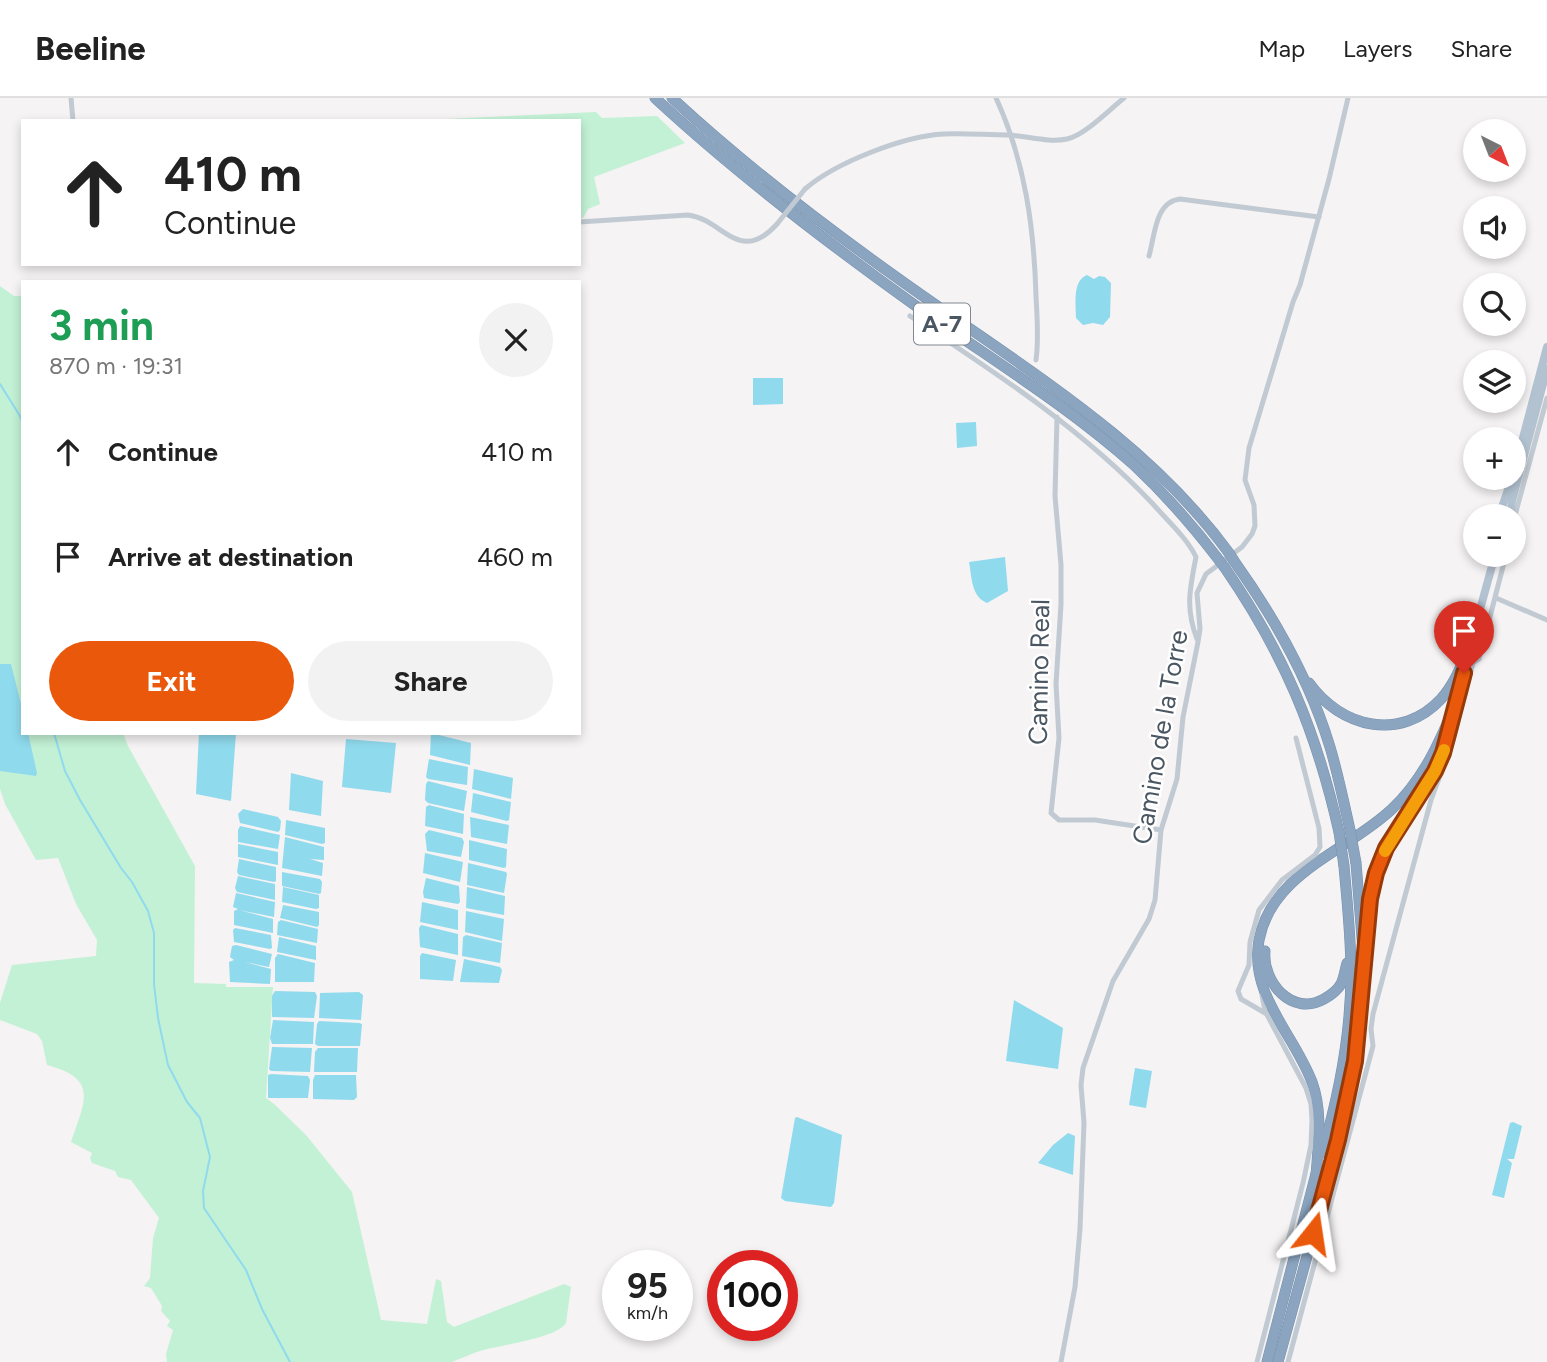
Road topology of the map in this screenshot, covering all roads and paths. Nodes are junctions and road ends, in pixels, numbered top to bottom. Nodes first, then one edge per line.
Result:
1 (71, 98) edge
2 (655, 98) edge
3 (672, 98) edge
4 (996, 98) edge
5 (1124, 98) edge
6 (1348, 98) edge
7 (73, 119) edge
8 (1012, 135) junction
9 (1319, 217) junction
10 (581, 221) edge
11 (1149, 256) dead end
12 (910, 316) dead end
13 (1547, 347) edge
14 (1036, 360) dead end
15 (1547, 369) edge
16 (1547, 400) edge
17 (1058, 417) junction
18 (1526, 427) edge
19 (1512, 504) edge
20 (1515, 504) edge
21 (1492, 567) edge
22 (1502, 567) edge
23 (1496, 598) junction
24 (1547, 620) edge
25 (1472, 641) junction
26 (1198, 642) junction
27 (1470, 660) junction
28 (1300, 671) junction
29 (1457, 701) junction
30 (1449, 733) junction
31 (1296, 738) dead end
32 (1161, 830) junction
33 (1351, 952) junction
34 (1364, 962) junction
35 (1262, 991) junction
36 (1252, 1004) junction
37 (1267, 1008) junction
38 (1279, 1026) junction
39 (1316, 1177) junction
40 (1061, 1362) edge
41 (1256, 1362) edge
42 (1266, 1362) edge
43 (1278, 1362) edge
44 (1288, 1362) edge

1 - 7 street
2 - 33 highway, A-7, bridge
3 - 28 highway, A-7
4 - 8 street
5 - 8 street
6 - 9 street, Camino de la Torre
8 - 10 street, bridge
8 - 14 street
9 - 11 street
9 - 26 street, Camino de la Torre
12 - 17 street
13 - 18 main road
15 - 19 main road
16 - 20 street
17 - 26 street
17 - 32 street, Camino Real
21 - 25 main road
22 - 23 street
23 - 24 street
23 - 27 street
25 - 27 main road
25 - 28 highway
26 - 32 street, Camino de la Torre
27 - 29 highway
27 - 44 street
28 - 34 highway, A-7, bridge
29 - 30 highway
29 - 35 highway
30 - 33 highway
30 - 34 highway
31 - 36 street
32 - 40 street, Camino de la Torre
33 - 39 highway, A-7
34 - 43 highway, A-7
35 - 36 street
35 - 37 highway
36 - 37 street
36 - 37 street
37 - 38 highway
38 - 39 highway
38 - 41 street
39 - 42 highway, A-7

